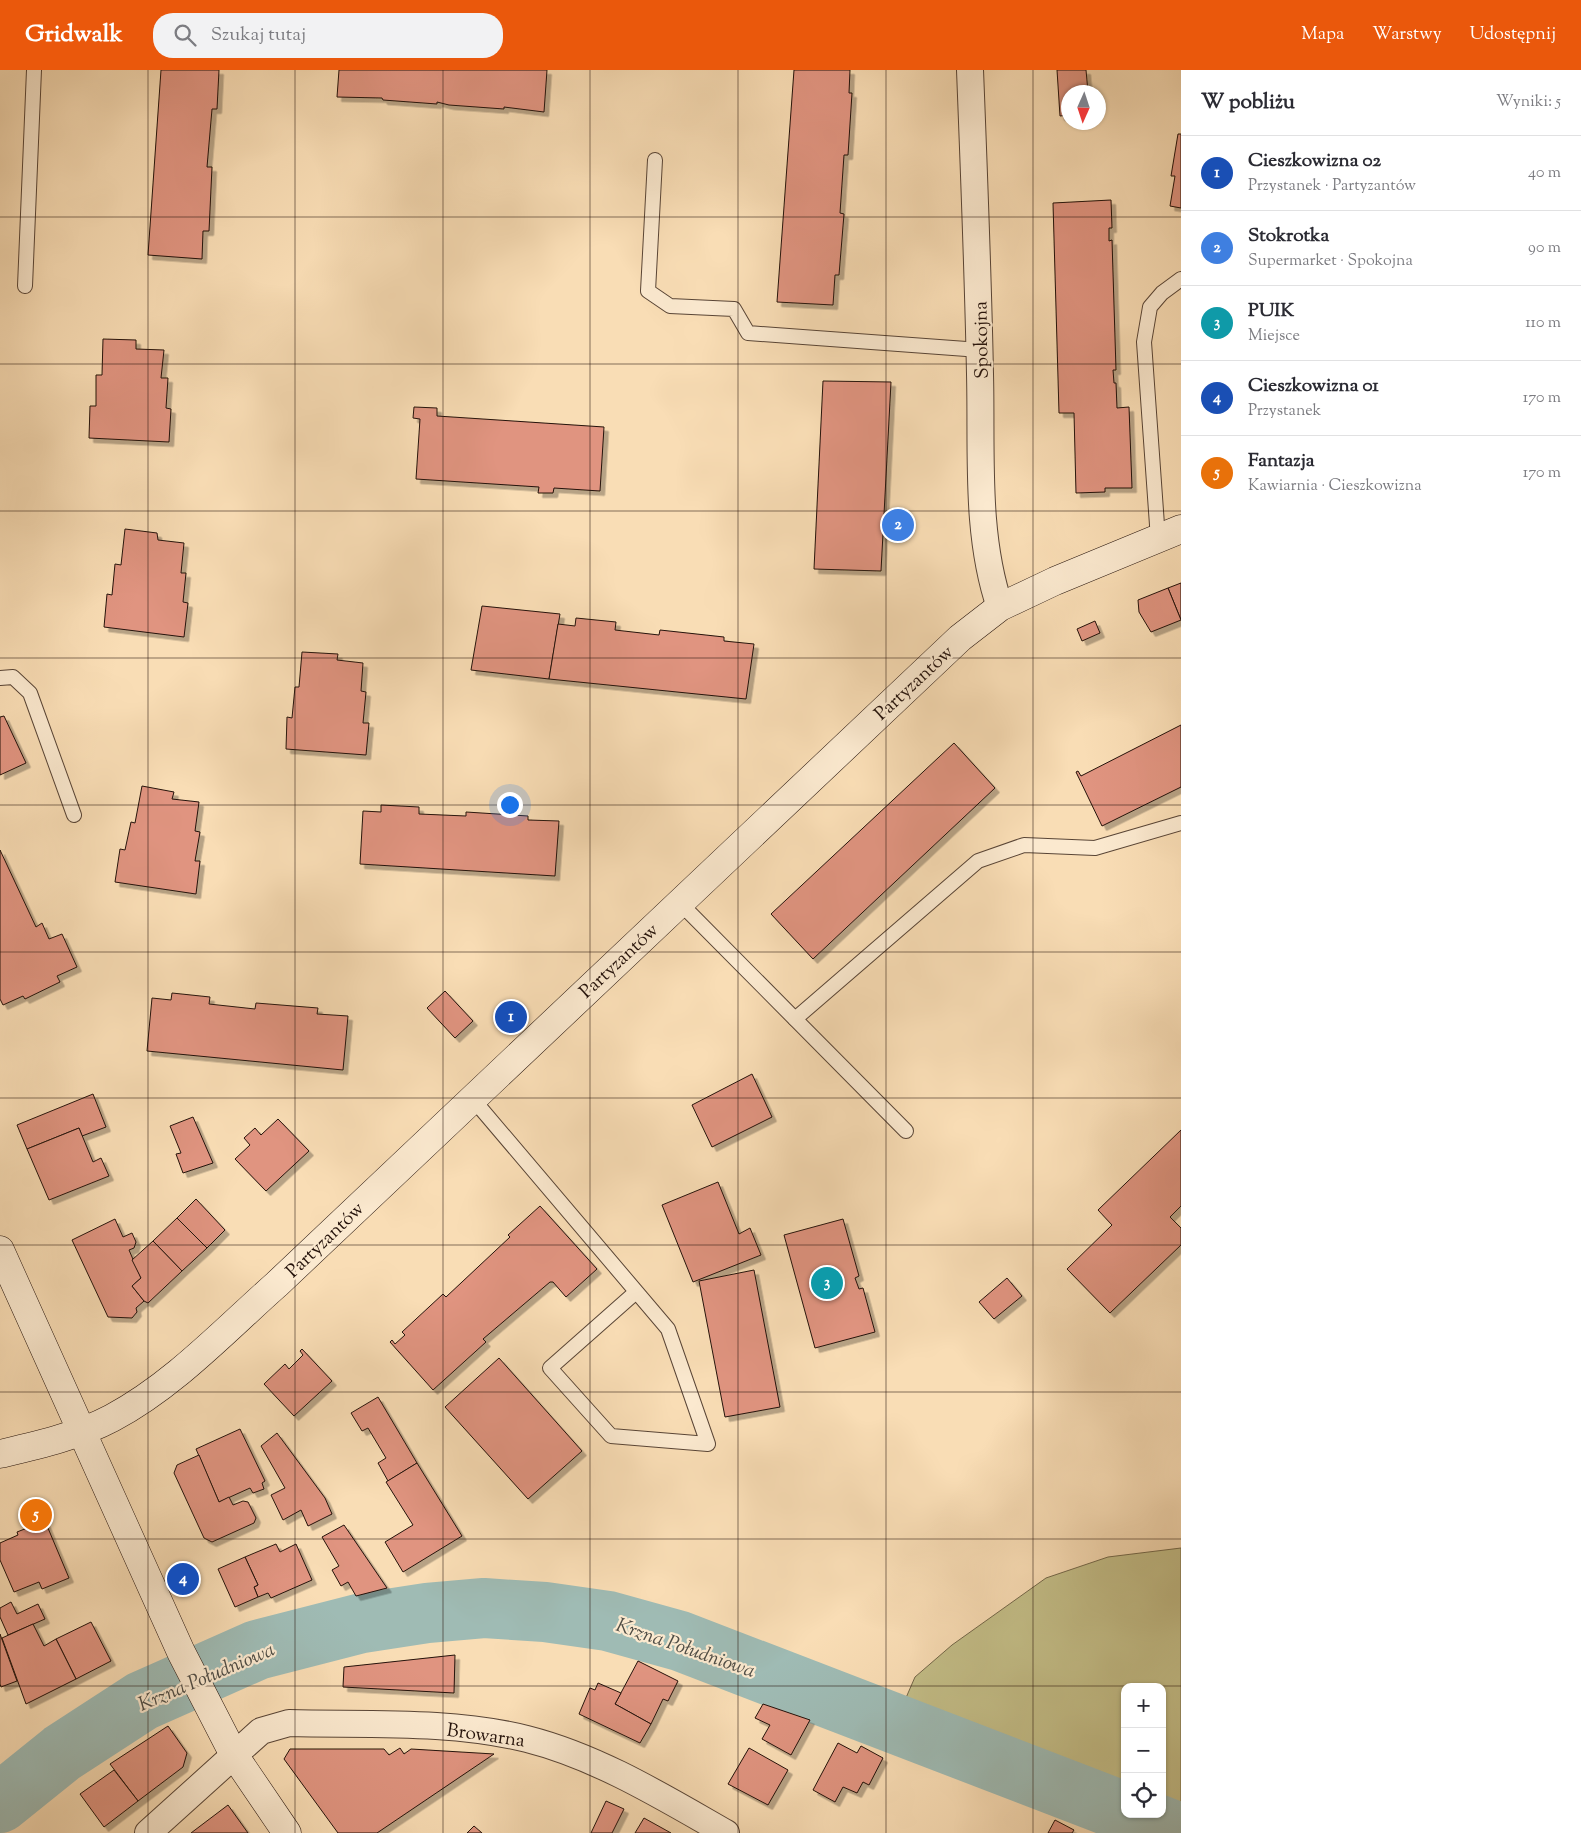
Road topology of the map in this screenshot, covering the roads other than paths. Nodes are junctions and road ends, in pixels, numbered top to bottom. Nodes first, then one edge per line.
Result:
1 (34, 70) edge
2 (970, 70) edge
3 (655, 160) dead end
4 (1181, 279) edge
5 (25, 286) dead end
6 (980, 350) junction
7 (1170, 534) edge
8 (1000, 607) junction
9 (0, 678) edge
10 (74, 816) dead end
11 (1181, 823) edge
12 (678, 902) junction
13 (795, 1019) junction
14 (472, 1098) junction
15 (906, 1131) dead end
16 (0, 1250) edge
17 (636, 1292) junction
18 (81, 1431) junction
19 (0, 1454) edge
20 (234, 1755) junction
21 (148, 1833) edge
22 (287, 1833) edge
23 (726, 1833) edge

1 - 5 lane
2 - 6 street, Spokojna
3 - 6 lane
4 - 7 lane
6 - 8 street, Spokojna
7 - 8 street, Partyzantów
8 - 12 street, Partyzantów
9 - 10 lane
11 - 13 lane
12 - 13 lane
12 - 14 street, Partyzantów
13 - 15 lane
14 - 17 lane
14 - 18 street, Partyzantów
16 - 18 street
17 - 17 lane
18 - 19 street, Partyzantów
18 - 20 street
20 - 21 street, Browarna
20 - 22 street
20 - 23 street, Browarna

